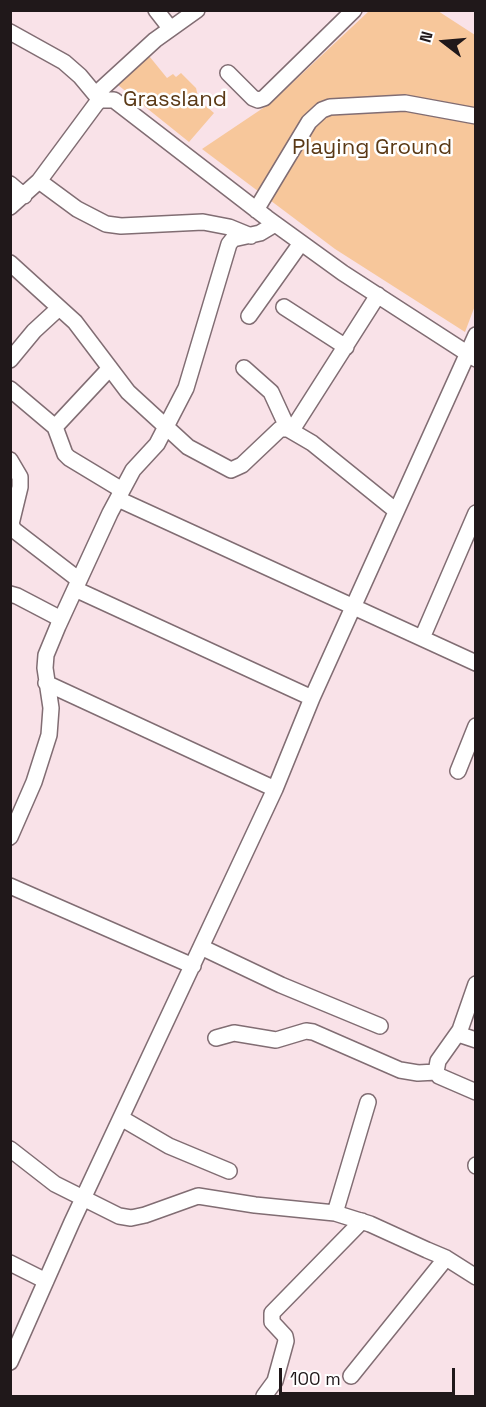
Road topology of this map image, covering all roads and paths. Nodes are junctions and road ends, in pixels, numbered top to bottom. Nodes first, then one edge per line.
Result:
1 (156, 10) edge
2 (197, 10) edge
3 (354, 10) edge
4 (170, 28) junction
5 (10, 32) edge
6 (228, 73) dead end
7 (98, 97) junction
8 (476, 116) edge
9 (39, 181) junction
10 (10, 184) edge
11 (24, 196) junction
12 (10, 207) edge
13 (256, 210) junction
14 (276, 224) junction
15 (251, 236) junction
16 (301, 243) junction
17 (10, 263) edge
18 (378, 295) junction
19 (284, 307) dead end
20 (59, 308) junction
21 (249, 316) dead end
22 (476, 335) edge
23 (346, 346) junction
24 (471, 355) edge
25 (10, 360) edge
26 (110, 368) junction
27 (244, 368) dead end
28 (10, 389) edge
29 (55, 427) junction
30 (166, 428) junction
31 (290, 429) junction
32 (10, 460) edge
33 (120, 495) junction
34 (395, 510) junction
35 (476, 513) edge
36 (77, 585) junction
37 (10, 594) edge
38 (353, 606) junction
39 (61, 619) junction
40 (422, 638) junction
41 (476, 646) edge
42 (472, 662) edge
43 (46, 683) junction
44 (312, 698) junction
45 (476, 726) edge
46 (458, 771) dead end
47 (275, 789) junction
48 (10, 837) edge
49 (10, 886) edge
50 (201, 947) junction
51 (193, 966) junction
52 (476, 984) edge
53 (380, 1026) dead end
54 (458, 1034) junction
55 (216, 1038) dead end
56 (476, 1040) edge
57 (436, 1072) junction
58 (476, 1092) edge
59 (369, 1102) dead end
60 (121, 1118) junction
61 (10, 1149) edge
62 (229, 1171) dead end
63 (84, 1198) junction
64 (335, 1213) junction
65 (362, 1221) junction
66 (446, 1258) junction
67 (10, 1263) edge
68 (476, 1277) edge
69 (46, 1281) junction
70 (10, 1362) edge
71 (351, 1376) dead end
72 (264, 1396) edge

1 - 4 street
2 - 4 street
3 - 6 street
4 - 7 street
5 - 7 street
7 - 9 street
7 - 13 street
8 - 13 street
9 - 11 street
9 - 15 street
10 - 11 street
11 - 12 street
13 - 14 street
14 - 15 street
14 - 16 street
15 - 30 street
16 - 18 street
16 - 21 street
17 - 20 street
18 - 23 street
18 - 24 street
19 - 23 street
20 - 25 street
20 - 26 street
22 - 24 street
23 - 31 street
24 - 34 street
26 - 29 street
26 - 30 street
27 - 31 street
28 - 29 street
29 - 33 street
30 - 31 street
30 - 33 street
31 - 34 street
32 - 36 street
33 - 36 street
33 - 38 street
34 - 38 street
35 - 40 street
36 - 39 street
36 - 44 street
37 - 39 street
38 - 40 street
38 - 44 street
39 - 43 street
40 - 42 street
41 - 42 street
43 - 47 street
43 - 48 street
44 - 47 street
45 - 46 street
47 - 50 street
49 - 51 street
50 - 51 street
50 - 53 street
51 - 60 street
52 - 54 street
54 - 56 street
54 - 57 street
55 - 57 street
57 - 58 street
59 - 64 street
60 - 62 street
60 - 63 street
61 - 63 street
63 - 64 street
63 - 69 street
64 - 65 street
65 - 66 street
65 - 72 street
66 - 68 street
66 - 71 street
67 - 69 street
69 - 70 street

